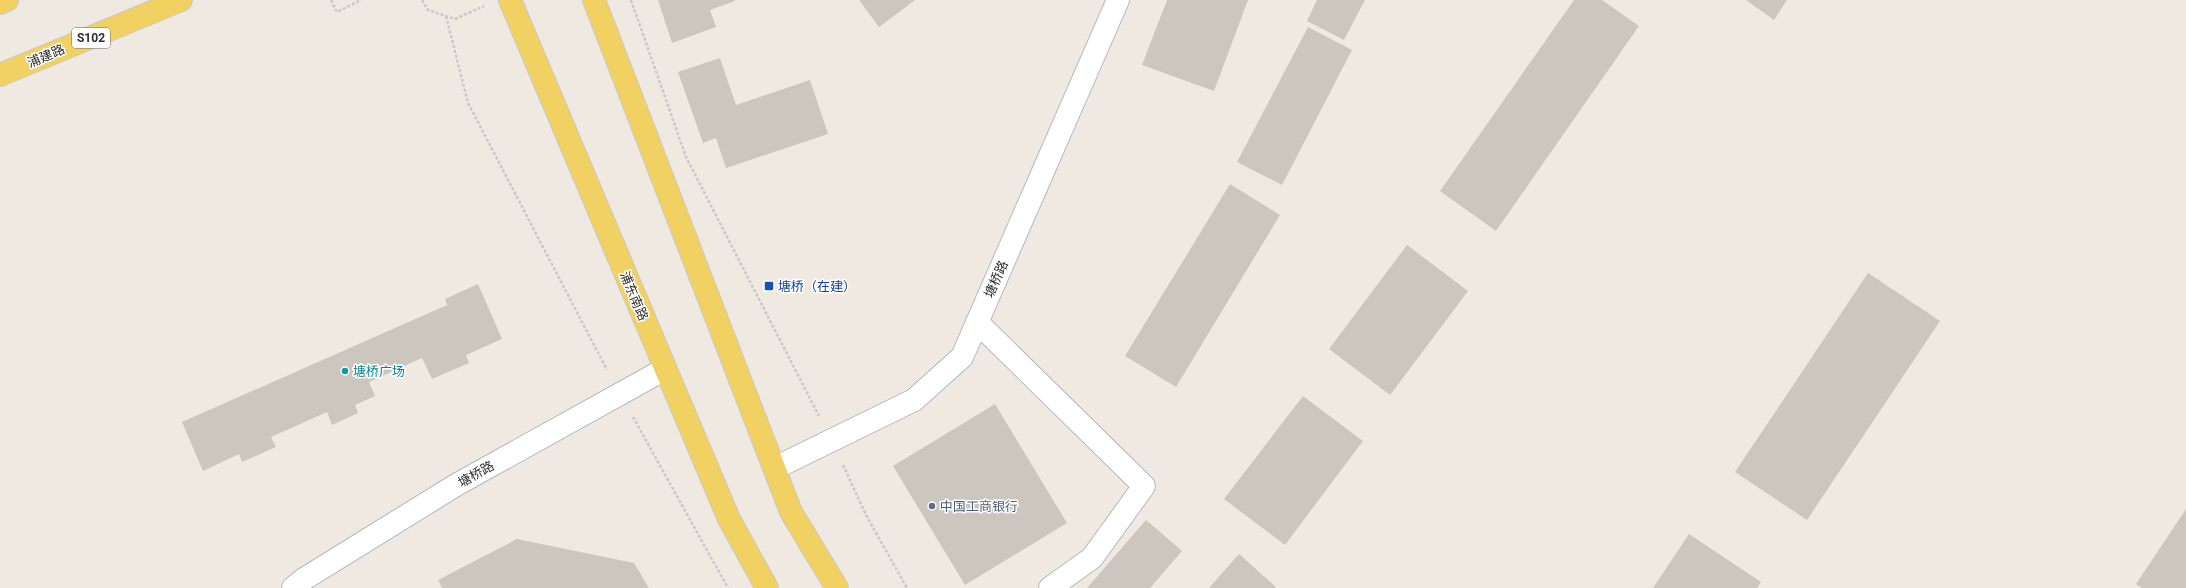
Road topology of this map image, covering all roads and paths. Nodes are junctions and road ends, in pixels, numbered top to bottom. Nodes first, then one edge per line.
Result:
1 (7, 0) edge
2 (181, 0) edge
3 (331, 0) edge
4 (361, 0) edge
5 (422, 0) edge
6 (594, 0) edge
7 (631, 0) edge
8 (1118, 0) edge
9 (500, 2) edge
10 (0, 3) edge
11 (446, 16) junction
12 (0, 76) edge
13 (977, 322) junction
14 (665, 368) junction
15 (620, 394) junction
16 (831, 439) junction
17 (774, 468) junction
18 (293, 588) edge
19 (728, 588) edge
20 (767, 588) edge
21 (837, 588) edge
22 (908, 588) edge
23 (1050, 588) edge

1 - 10 main road
2 - 12 main road, 浦建路 / S102
3 - 4 path
5 - 11 path
6 - 17 main road
7 - 16 path
8 - 13 street, 塘桥路
9 - 11 path
9 - 14 main road, 浦东南路
11 - 15 path
13 - 16 street, 塘桥路
13 - 23 street
14 - 15 street, 塘桥路
14 - 20 main road, 浦东南路
15 - 18 street, 塘桥路
15 - 19 path
16 - 17 street, 塘桥路
16 - 22 path
17 - 21 main road

